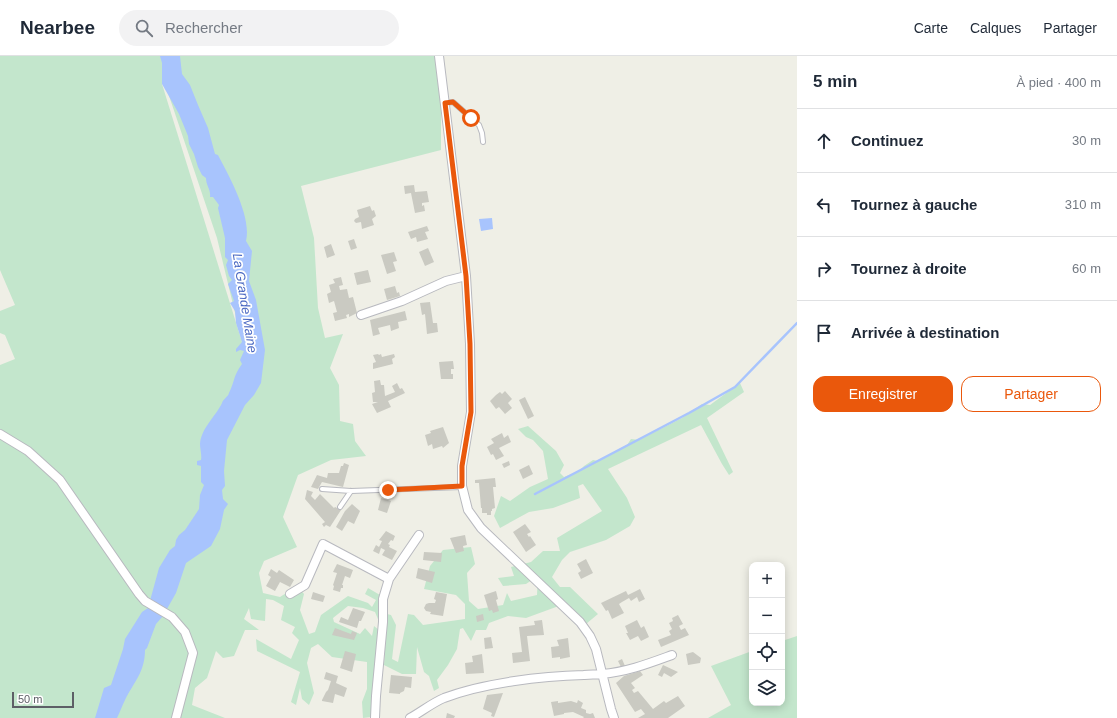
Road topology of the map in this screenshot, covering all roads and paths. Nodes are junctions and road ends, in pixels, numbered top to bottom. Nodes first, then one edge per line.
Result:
1 (439, 56) edge
2 (445, 103) junction
3 (483, 142) dead end
4 (466, 276) junction
5 (361, 315) dead end
6 (0, 434) edge
7 (462, 486) junction
8 (322, 488) dead end
9 (351, 491) junction
10 (340, 507) dead end
11 (419, 535) dead end
12 (388, 579) junction
13 (290, 594) dead end
14 (672, 655) dead end
15 (602, 674) junction
16 (176, 718) edge
17 (375, 718) edge
18 (410, 718) edge
19 (614, 718) edge

1 - 2 street
2 - 3 lane
2 - 4 street
4 - 5 street
4 - 7 street
6 - 16 street
7 - 9 lane
7 - 15 street
8 - 9 lane
9 - 10 lane
11 - 12 street
12 - 13 street
12 - 17 street
14 - 15 street
15 - 18 street
15 - 19 street

